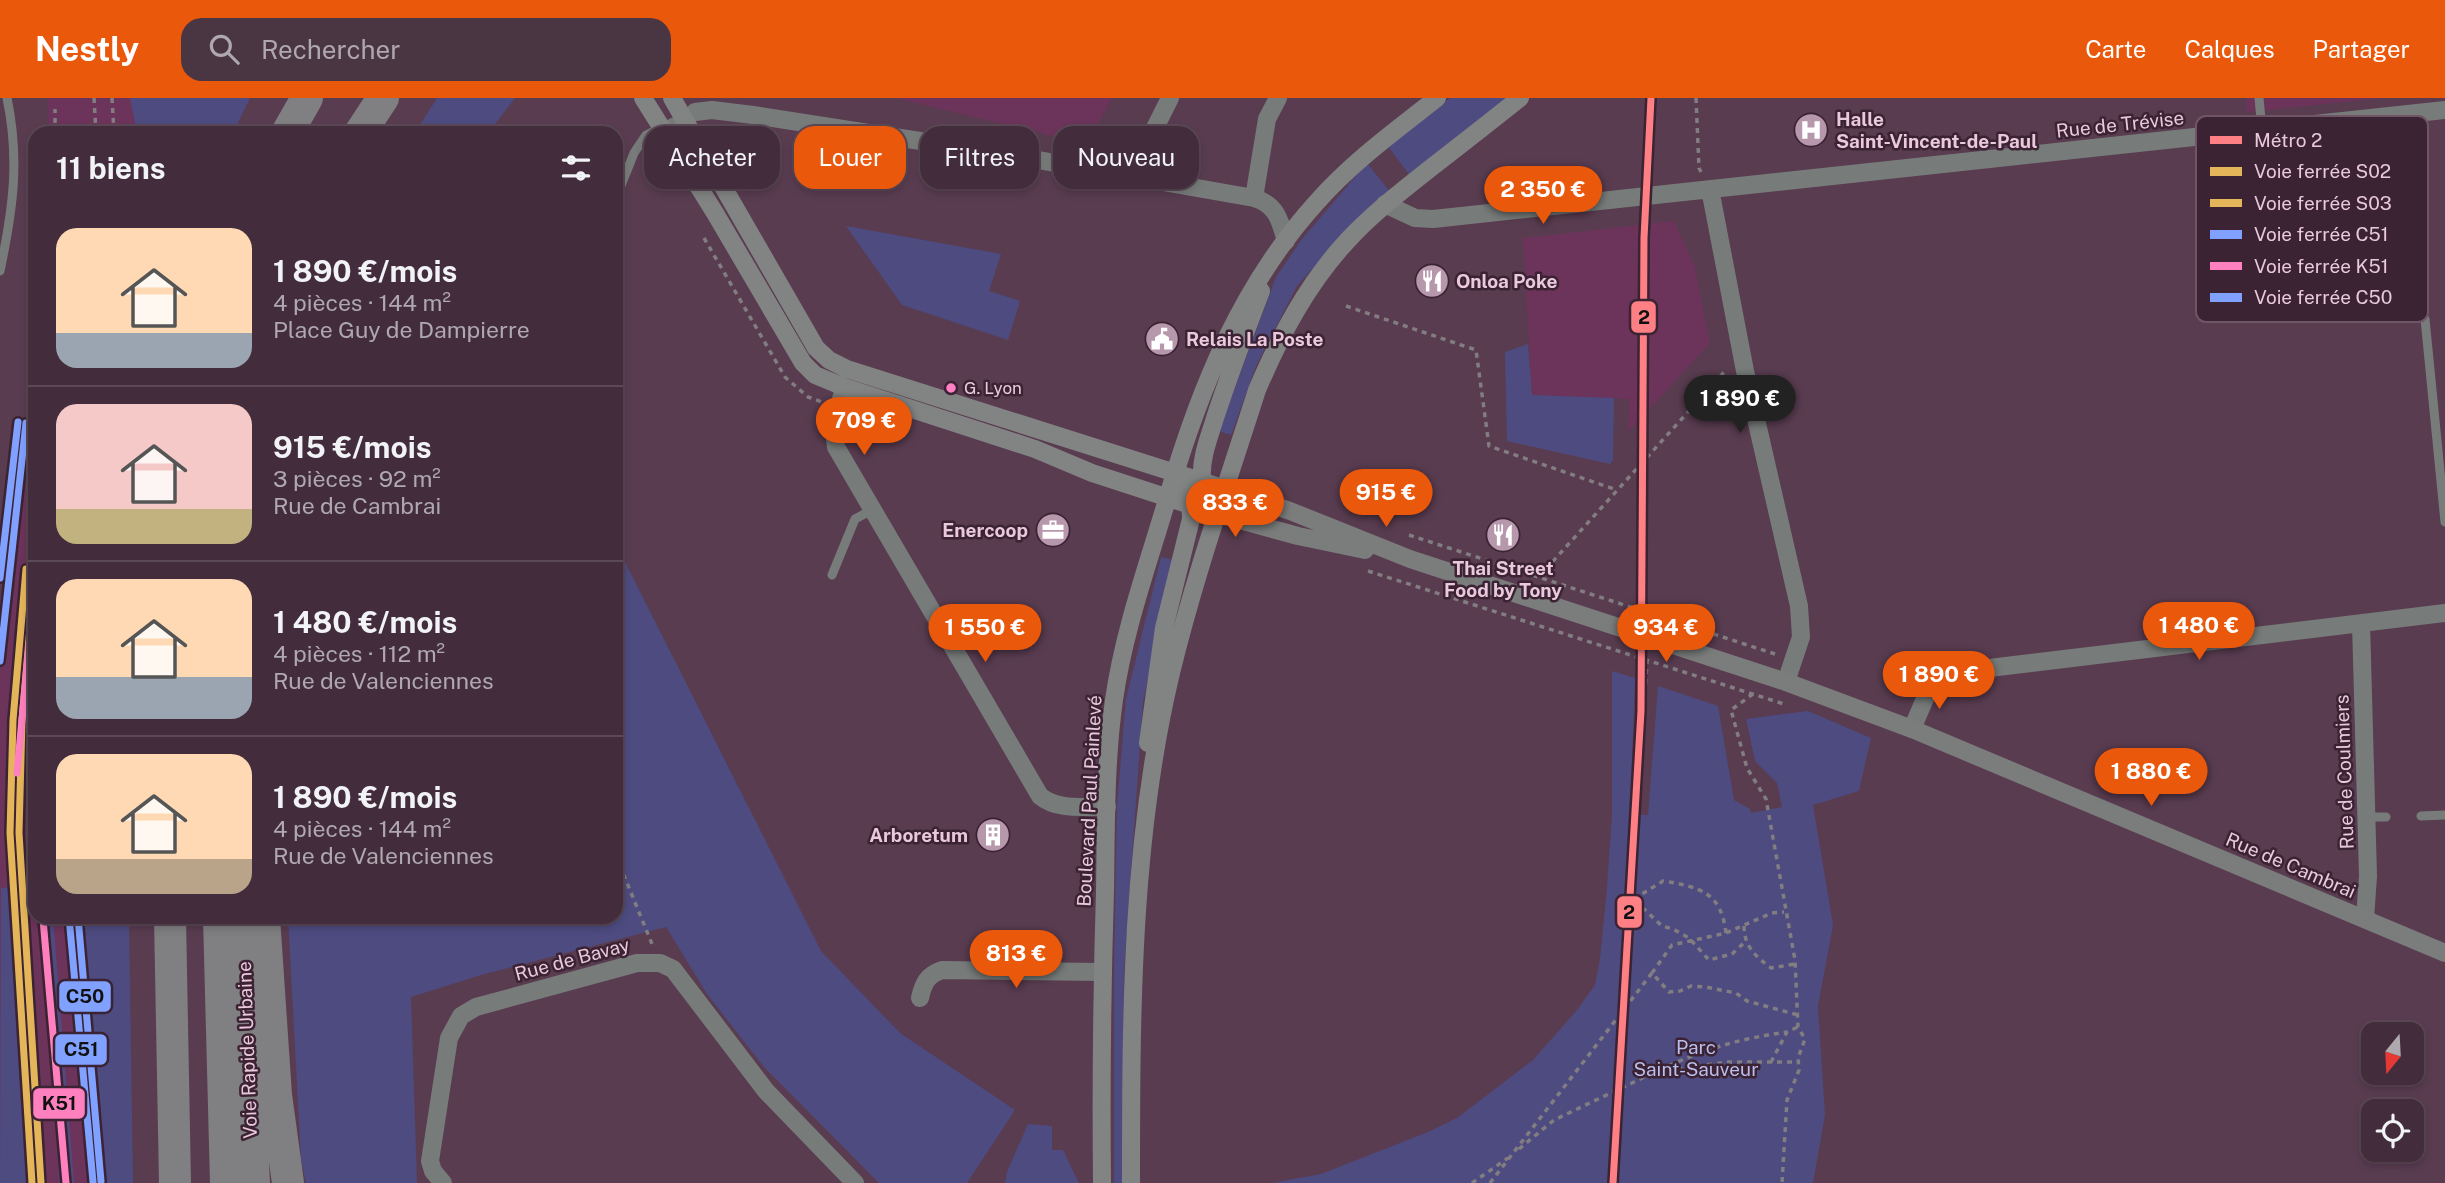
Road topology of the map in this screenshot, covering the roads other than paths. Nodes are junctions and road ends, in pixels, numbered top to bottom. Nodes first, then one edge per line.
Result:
1 (7, 98) edge
2 (307, 98) edge
3 (383, 98) edge
4 (643, 98) edge
5 (672, 98) edge
6 (1278, 98) edge
7 (1437, 98) edge
8 (1520, 98) edge
9 (2259, 98) edge
10 (1166, 102) edge
11 (2445, 110) edge
12 (689, 115) junction
13 (2261, 116) edge
14 (2390, 116) edge
15 (291, 126) edge
16 (365, 126) edge
17 (661, 126) edge
18 (666, 126) edge
19 (1154, 126) edge
20 (2196, 137) edge
21 (644, 138) edge
22 (1053, 163) edge
23 (623, 180) edge
24 (1199, 188) edge
25 (700, 189) edge
26 (1710, 189) junction
27 (1254, 198) junction
28 (1385, 204) junction
29 (1286, 241) junction
30 (1274, 258) junction
31 (0, 271) edge
32 (2425, 322) edge
33 (844, 387) junction
34 (1175, 471) junction
35 (1202, 480) junction
36 (1226, 489) junction
37 (1167, 499) junction
38 (1191, 506) junction
39 (872, 510) junction
40 (1217, 514) junction
41 (2445, 522) edge
42 (1410, 559) junction
43 (832, 575) dead end
44 (2445, 613) edge
45 (2361, 623) junction
46 (1786, 682) junction
47 (1912, 729) junction
48 (1107, 807) junction
49 (1148, 808) junction
50 (2421, 816) dead end
51 (2445, 816) edge
52 (2366, 817) junction
53 (2386, 817) dead end
54 (2365, 919) junction
55 (170, 924) edge
56 (219, 924) edge
57 (241, 924) edge
58 (264, 924) edge
59 (2445, 953) edge
60 (1103, 972) junction
61 (920, 998) dead end
62 (175, 1183) edge
63 (226, 1183) edge
64 (254, 1183) edge
65 (288, 1183) edge
66 (443, 1183) edge
67 (855, 1183) edge
68 (1102, 1183) edge
69 (1131, 1183) edge

1 - 31 lane
2 - 15 highway, bridge
3 - 16 highway
4 - 17 main road, Rue de Cambrai
5 - 12 main road, Rue de Cambrai
6 - 27 street
7 - 29 main road
8 - 28 main road
9 - 13 lane
10 - 19 street
11 - 14 street, Rue de Trévise
12 - 18 lane
12 - 22 street
12 - 34 main road, Rue de Cambrai
20 - 26 street, Rue de Trévise
21 - 23 lane
24 - 27 street
25 - 33 main road, Rue de Cambrai
26 - 28 street, Rue de Trévise
26 - 46 street
27 - 29 street
28 - 36 main road
29 - 30 main road
30 - 34 main road, Boulevard Paul Painlevé
30 - 35 main road
32 - 41 lane
33 - 37 main road, Rue de Cambrai
33 - 39 street
34 - 35 main road, Rue de Cambrai
34 - 37 main road, Boulevard Paul Painlevé
34 - 38 main road
35 - 36 main road, Rue de Cambrai
35 - 40 main road
36 - 40 main road
36 - 42 main road, Rue de Cambrai
37 - 38 main road, Rue de Cambrai
37 - 48 main road, Boulevard Paul Painlevé
38 - 40 main road, Rue de Cambrai
38 - 49 main road
39 - 43 lane
39 - 48 street
40 - 42 main road, Rue de Cambrai
40 - 49 main road
42 - 46 main road, Rue de Cambrai
44 - 45 street
45 - 47 street
45 - 52 street, Rue de Coulmiers
46 - 47 main road, Rue de Cambrai
47 - 54 main road, Rue de Cambrai
48 - 60 main road, Boulevard Paul Painlevé
49 - 69 main road
50 - 51 lane
52 - 53 lane
52 - 54 street, Rue de Coulmiers
54 - 59 main road, Rue de Cambrai
55 - 62 highway
56 - 63 highway
57 - 64 highway, Voie Rapide Urbaine
58 - 65 highway
60 - 61 street
60 - 68 main road, Boulevard Paul Painlevé
66 - 67 street, Rue de Bavay

